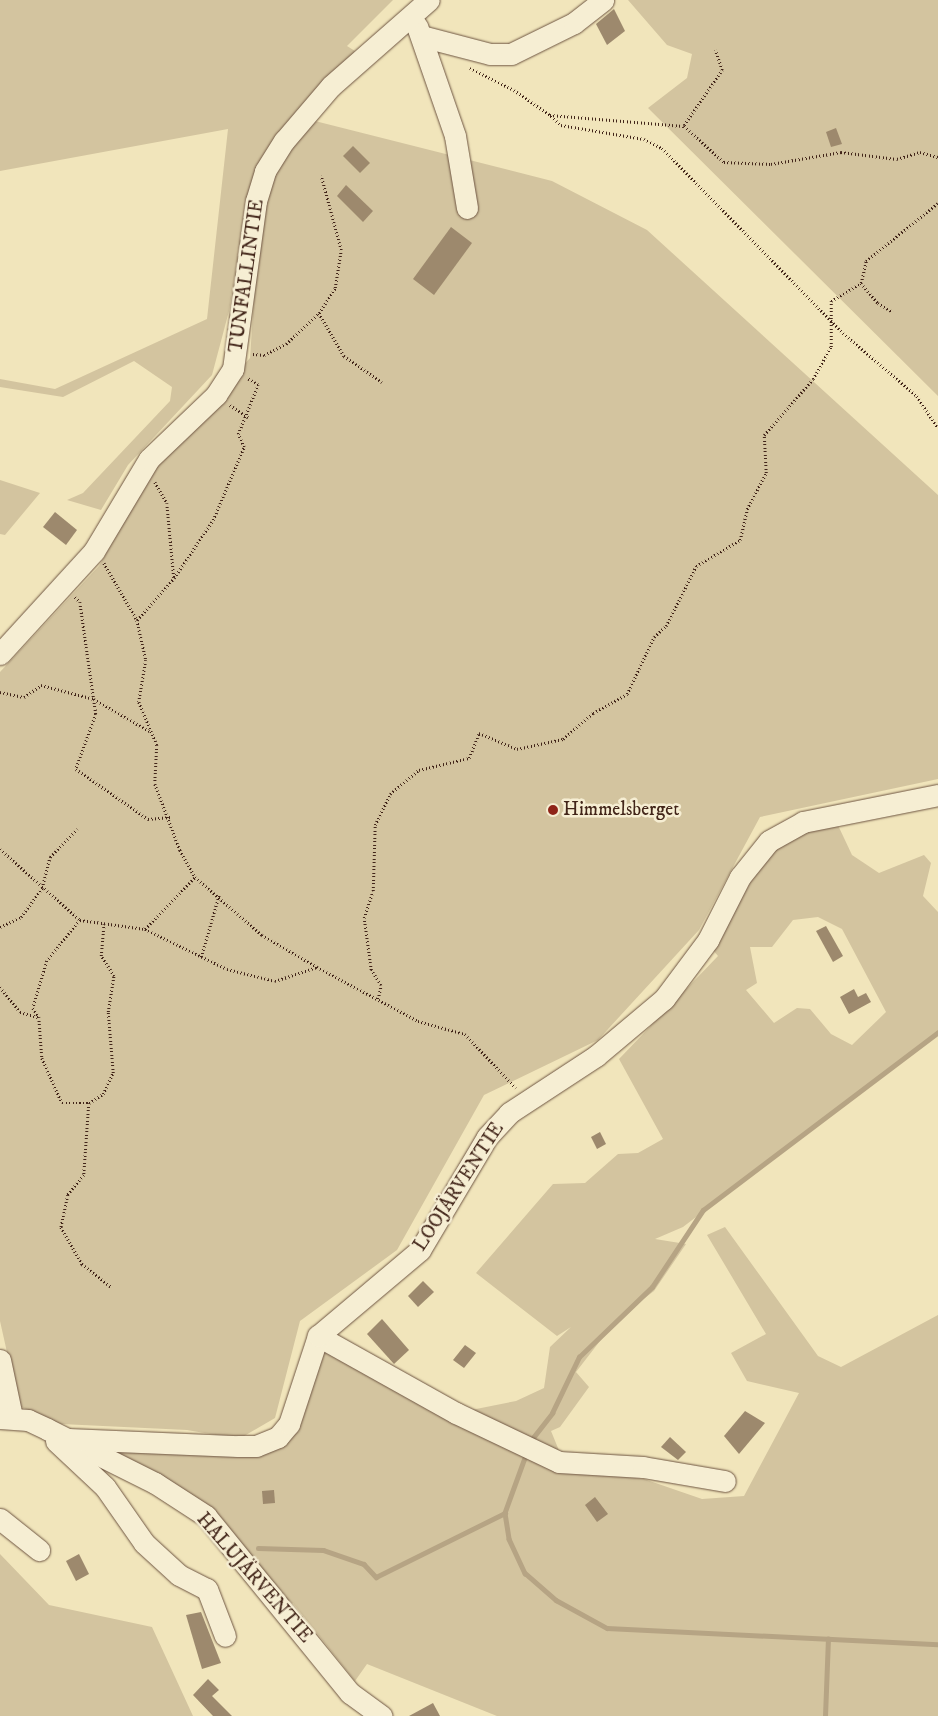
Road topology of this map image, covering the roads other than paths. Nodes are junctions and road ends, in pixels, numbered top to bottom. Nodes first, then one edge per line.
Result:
1 (429, 0) edge
2 (604, 0) edge
3 (416, 27) junction
4 (467, 208) dead end
5 (0, 654) edge
6 (938, 795) edge
7 (318, 1336) junction
8 (0, 1360) edge
9 (6, 1418) edge
10 (47, 1429) junction
11 (68, 1439) junction
12 (725, 1480) dead end
13 (0, 1519) edge
14 (39, 1550) dead end
15 (226, 1636) dead end
16 (382, 1716) edge

1 - 3 street, TUNFALLINTIE
2 - 3 street
3 - 4 street
3 - 5 street, TUNFALLINTIE
6 - 7 street, LOOJÄRVENTIE
7 - 11 street
7 - 12 street
8 - 9 street
9 - 10 street, HALUJÄRVENTIE
10 - 11 street, HALUJÄRVENTIE
10 - 15 street
11 - 16 street, HALUJÄRVENTIE
13 - 14 street

